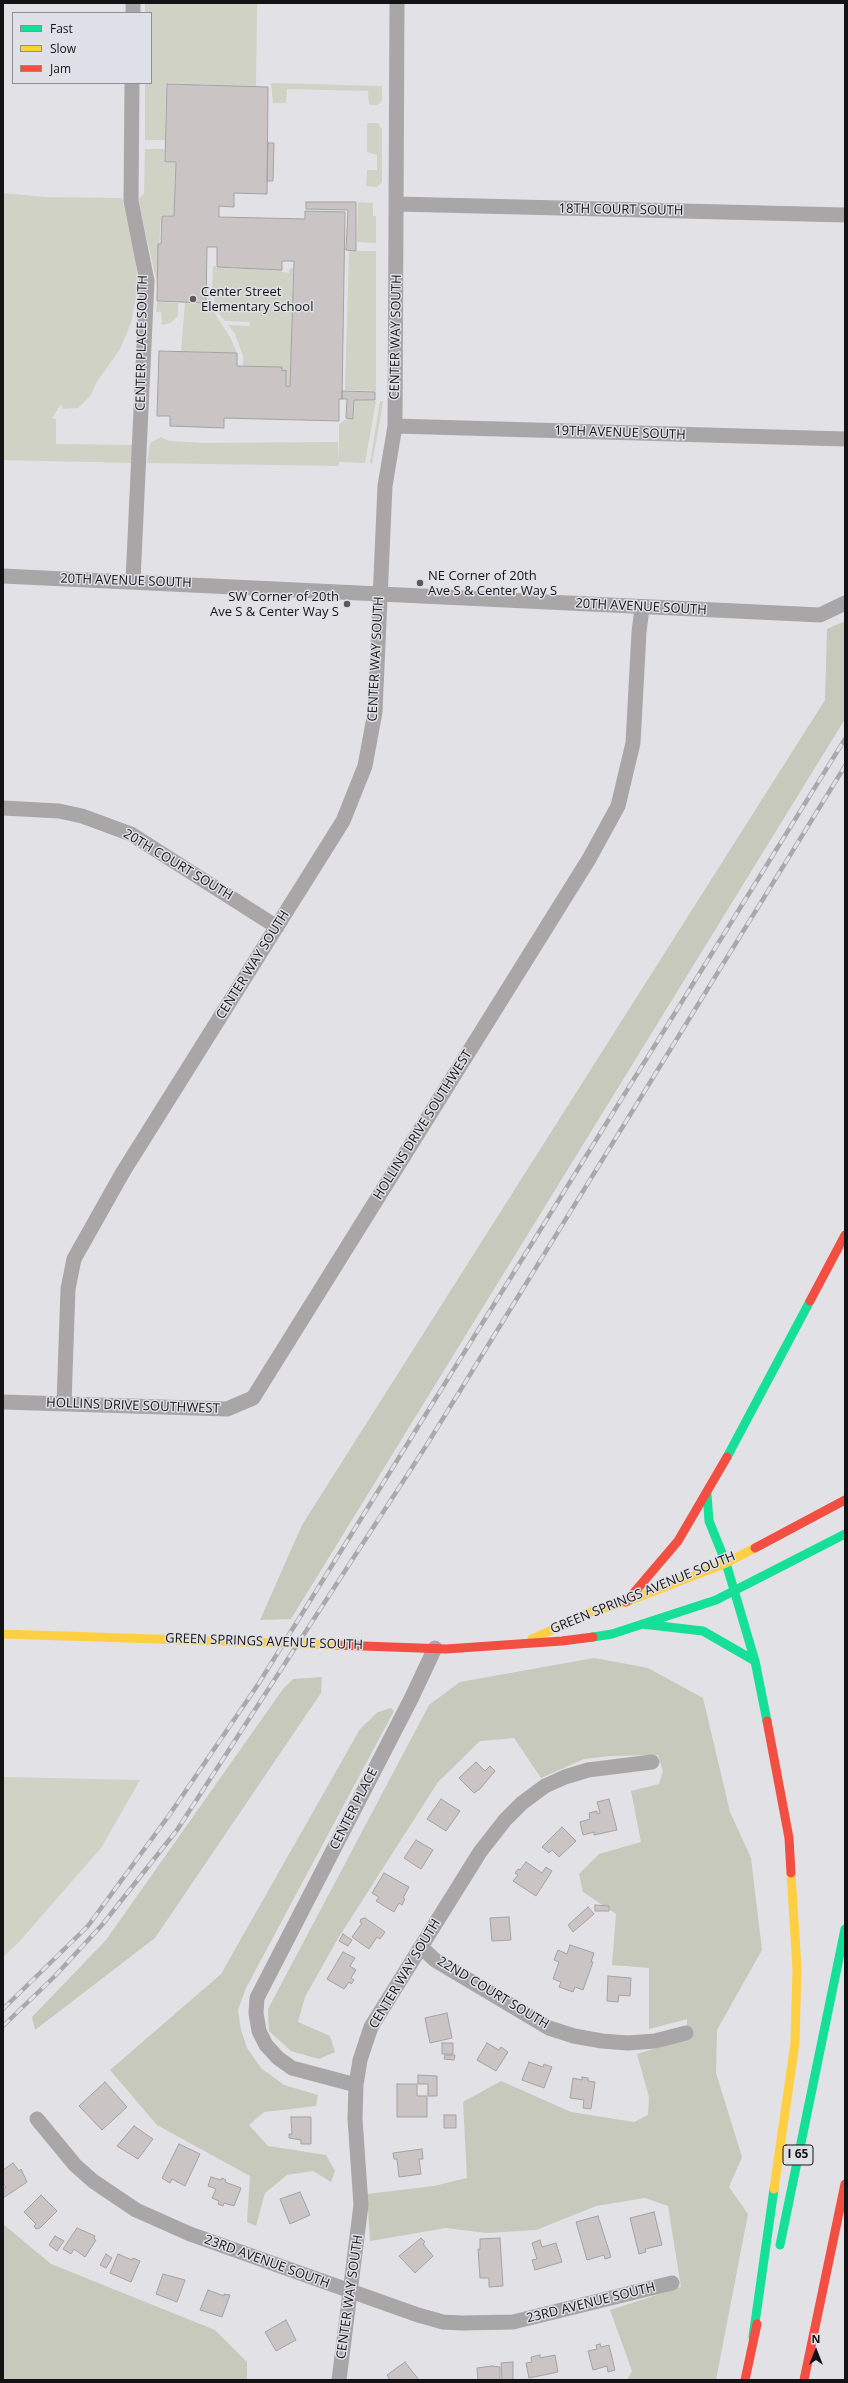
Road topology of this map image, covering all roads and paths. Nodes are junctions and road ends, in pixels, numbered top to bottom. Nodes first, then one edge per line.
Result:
1 (397, 3) edge
2 (132, 84) edge
3 (398, 204) junction
4 (845, 215) edge
5 (395, 426) junction
6 (845, 439) edge
7 (3, 576) edge
8 (133, 581) junction
9 (380, 593) junction
10 (845, 603) edge
11 (642, 608) junction
12 (3, 808) edge
13 (277, 927) junction
14 (845, 1235) edge
15 (3, 1402) edge
16 (64, 1403) junction
17 (707, 1494) junction
18 (845, 1500) edge
19 (845, 1534) edge
20 (726, 1563) junction
21 (735, 1591) junction
22 (626, 1602) junction
23 (642, 1624) junction
24 (3, 1634) edge
25 (525, 1642) junction
26 (435, 1648) junction
27 (755, 1661) junction
28 (652, 1762) dead end
29 (845, 1929) edge
30 (421, 1947) junction
31 (686, 2033) dead end
32 (356, 2085) junction
33 (38, 2119) dead end
34 (845, 2184) edge
35 (779, 2251) dead end
36 (771, 2280) dead end
37 (672, 2283) dead end
38 (351, 2293) junction
39 (753, 2337) junction
40 (339, 2380) edge
41 (745, 2380) edge
42 (804, 2380) edge

1 - 3 street, CENTER WAY SOUTH
2 - 8 street, CENTER PLACE SOUTH
3 - 4 street, 18TH COURT SOUTH
3 - 5 street, CENTER WAY SOUTH
5 - 6 street, 19TH AVENUE SOUTH
5 - 9 street, CENTER WAY SOUTH
7 - 8 street, 20TH AVENUE SOUTH
8 - 9 street, 20TH AVENUE SOUTH
9 - 11 street, 20TH AVENUE SOUTH
9 - 13 street, CENTER WAY SOUTH
10 - 11 street, 20TH AVENUE SOUTH
11 - 16 street, HOLLINS DRIVE SOUTHWEST
12 - 13 street, 20TH COURT SOUTH
13 - 16 street, CENTER WAY SOUTH
14 - 17 main road
15 - 16 street, HOLLINS DRIVE SOUTHWEST
17 - 20 main road
17 - 22 main road
18 - 20 main road, GREEN SPRINGS AVENUE SOUTH
19 - 21 main road, GREEN SPRINGS AVENUE SOUTH
20 - 21 main road
20 - 22 main road, GREEN SPRINGS AVENUE SOUTH
21 - 23 main road, GREEN SPRINGS AVENUE SOUTH
21 - 27 main road
22 - 25 main road, GREEN SPRINGS AVENUE SOUTH
23 - 25 main road, GREEN SPRINGS AVENUE SOUTH
23 - 27 main road
24 - 26 main road, GREEN SPRINGS AVENUE SOUTH, bridge
25 - 26 main road, GREEN SPRINGS AVENUE SOUTH
26 - 32 street, CENTER PLACE
27 - 39 main road
28 - 30 street, CENTER WAY SOUTH
29 - 35 main road, I 65
30 - 31 street, 22ND COURT SOUTH
30 - 32 street, CENTER WAY SOUTH
32 - 38 street, CENTER WAY SOUTH
33 - 38 street, 23RD AVENUE SOUTH
34 - 42 main road
36 - 39 main road
37 - 38 street, 23RD AVENUE SOUTH
38 - 40 street, CENTER WAY SOUTH
39 - 41 main road

